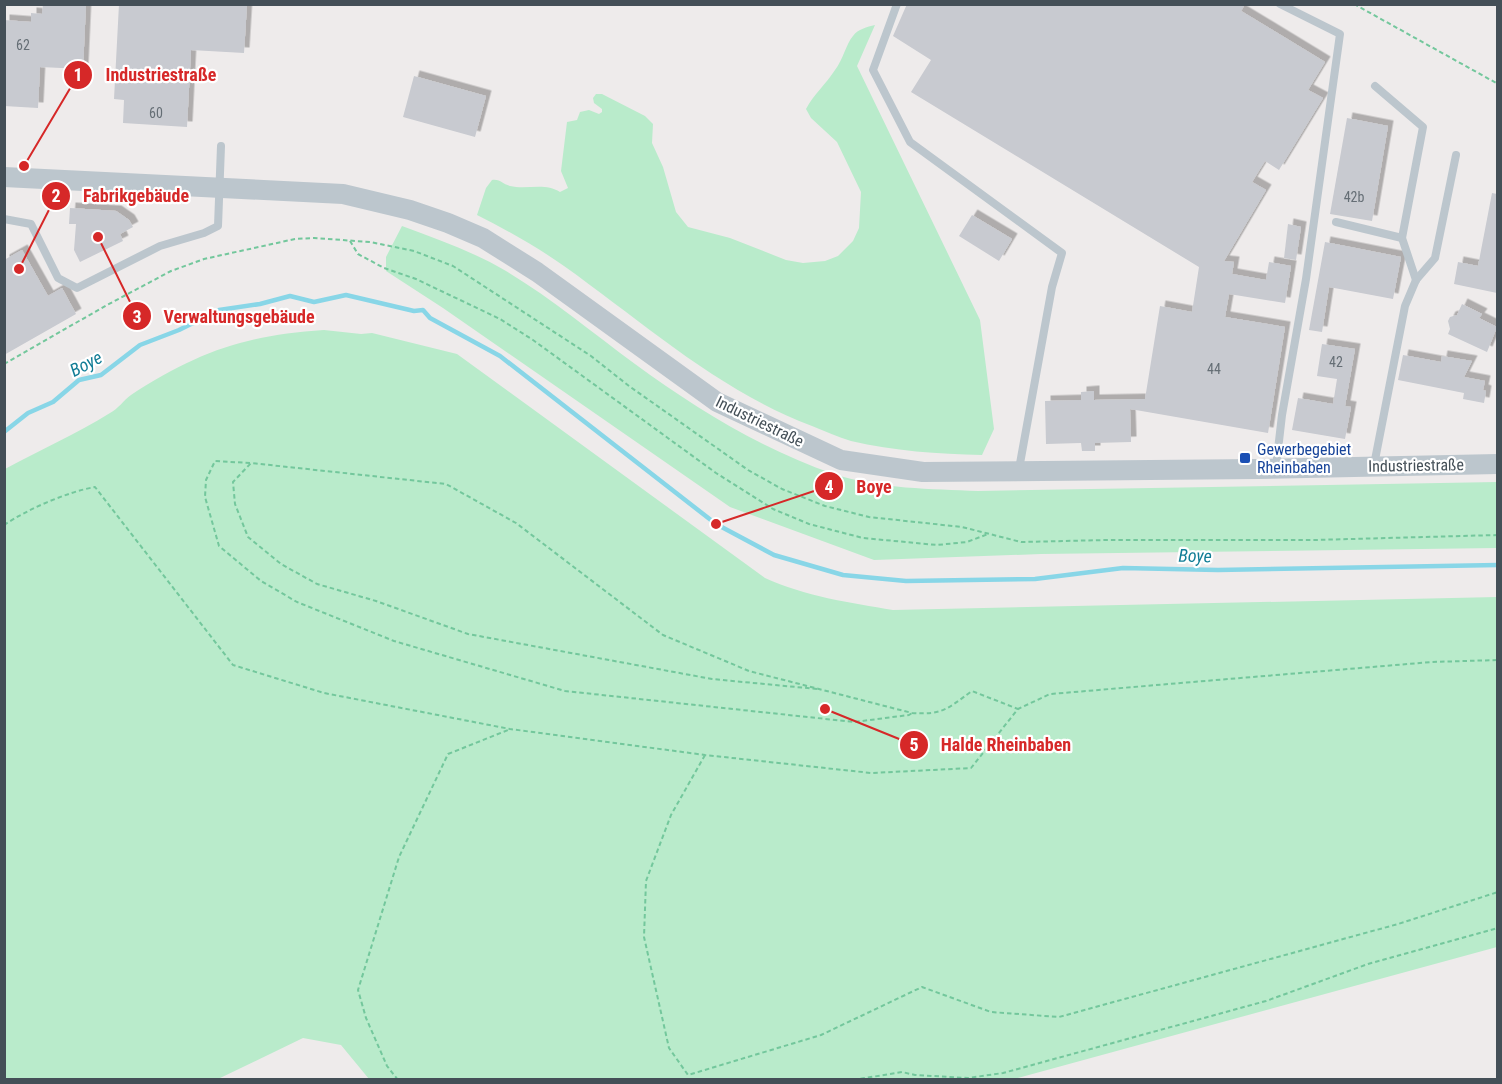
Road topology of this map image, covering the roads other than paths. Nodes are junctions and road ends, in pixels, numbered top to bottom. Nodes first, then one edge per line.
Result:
1 (897, 4) edge
2 (1280, 4) edge
3 (1375, 86) dead end
4 (221, 146) dead end
5 (1456, 155) dead end
6 (4, 177) edge
7 (220, 187) junction
8 (4, 219) edge
9 (1336, 222) dead end
10 (1402, 238) junction
11 (1416, 280) junction
12 (1497, 464) edge
13 (1374, 466) junction
14 (1276, 468) junction
15 (1019, 471) junction

1 - 15 lane
2 - 14 lane
3 - 10 lane
4 - 7 lane
5 - 11 lane
6 - 7 street, Industriestraße
7 - 8 lane
7 - 15 street, Industriestraße
9 - 10 lane
10 - 11 lane
11 - 13 lane
12 - 13 street, Industriestraße
13 - 14 street, Industriestraße
14 - 15 street, Industriestraße

